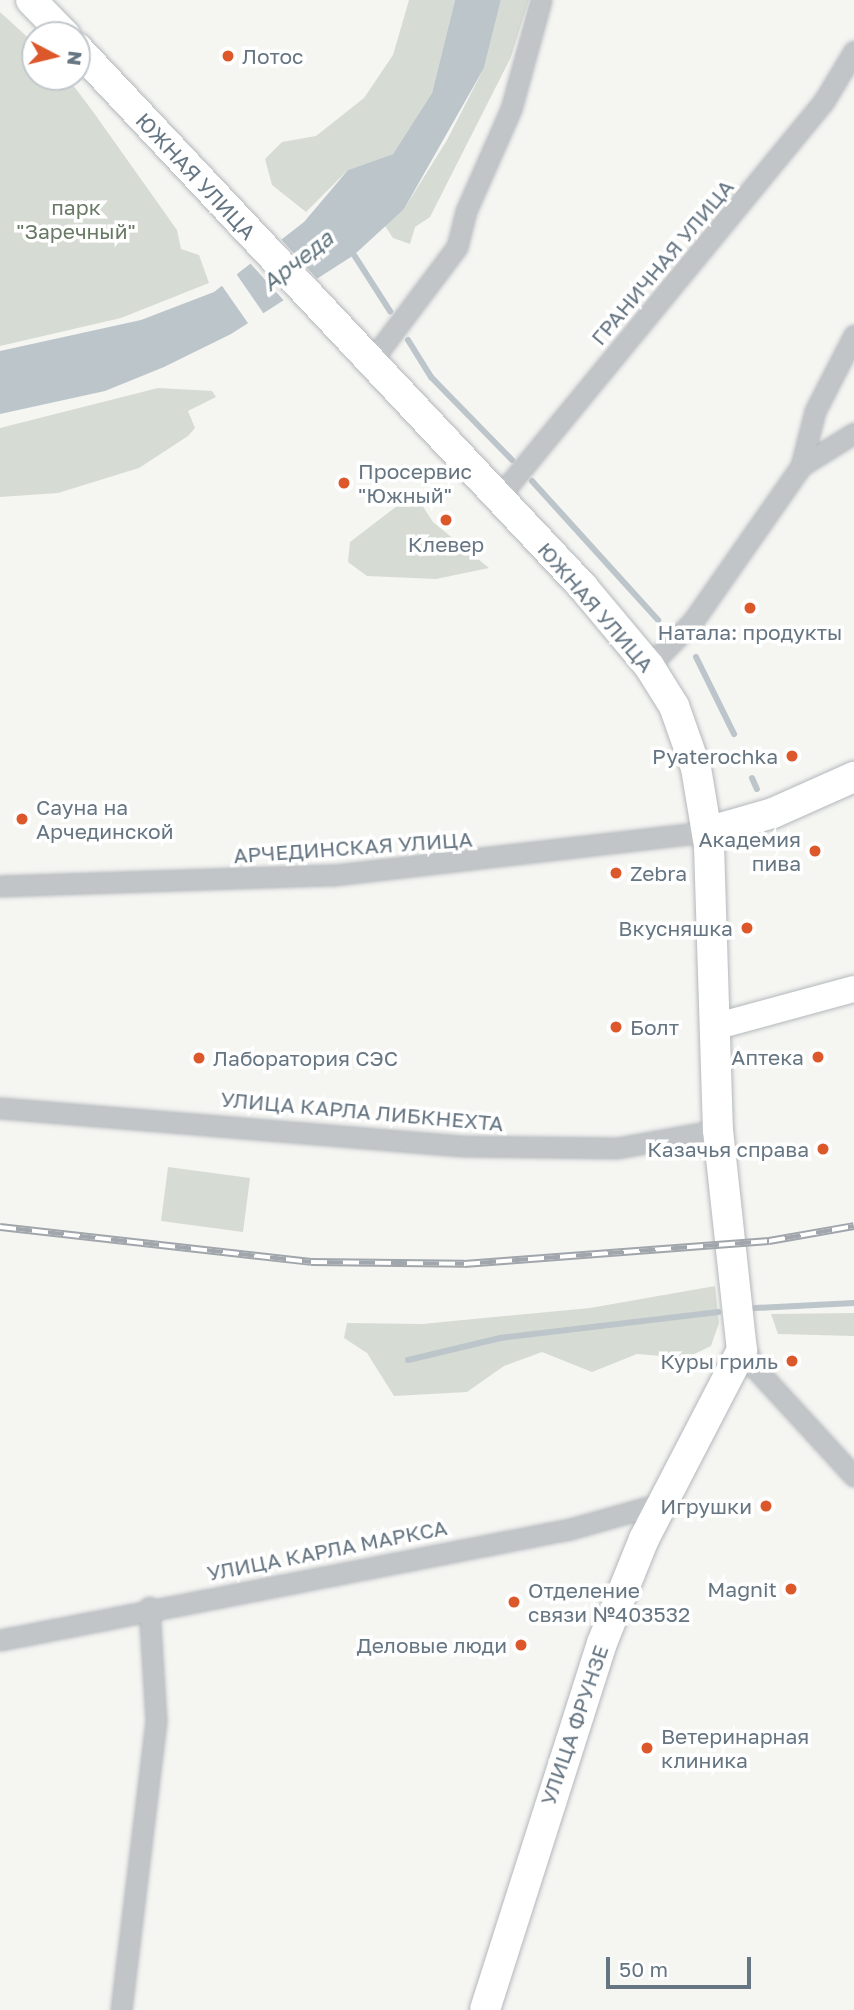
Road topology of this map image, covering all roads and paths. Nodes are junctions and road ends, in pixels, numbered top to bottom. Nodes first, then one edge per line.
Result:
1 (31, 0) edge
2 (541, 0) edge
3 (51, 21) edge
4 (854, 51) edge
5 (91, 63) edge
6 (854, 335) edge
7 (369, 364) junction
8 (854, 433) edge
9 (801, 466) junction
10 (498, 498) junction
11 (649, 666) junction
12 (854, 776) edge
13 (707, 832) junction
14 (0, 886) edge
15 (854, 989) edge
16 (715, 1027) junction
17 (0, 1108) edge
18 (718, 1130) junction
19 (741, 1337) junction
20 (846, 1454) edge
21 (854, 1476) edge
22 (662, 1503) junction
23 (149, 1606) junction
24 (0, 1640) edge
25 (121, 2010) edge
26 (485, 2010) edge

1 - 3 main road
2 - 7 street
4 - 10 street, ГРАНИЧНАЯ УЛИЦА
5 - 7 main road, ЮЖНАЯ УЛИЦА
6 - 9 street
7 - 10 main road, ЮЖНАЯ УЛИЦА
8 - 9 street
9 - 11 street
10 - 11 main road, ЮЖНАЯ УЛИЦА
11 - 13 main road, ЮЖНАЯ УЛИЦА
12 - 13 main road
13 - 14 street, АРЧЕДИНСКАЯ УЛИЦА
13 - 16 main road, ЮЖНАЯ УЛИЦА
15 - 16 street
16 - 18 main road, ЮЖНАЯ УЛИЦА
17 - 18 street, УЛИЦА КАРЛА ЛИБКНЕХТА
18 - 19 main road, ЮЖНАЯ УЛИЦА
19 - 20 street
19 - 22 main road, УЛИЦА ФРУНЗЕ
20 - 21 street
22 - 23 street, УЛИЦА КАРЛА МАРКСА
22 - 26 main road, УЛИЦА ФРУНЗЕ
23 - 24 street, УЛИЦА КАРЛА МАРКСА
23 - 25 street

